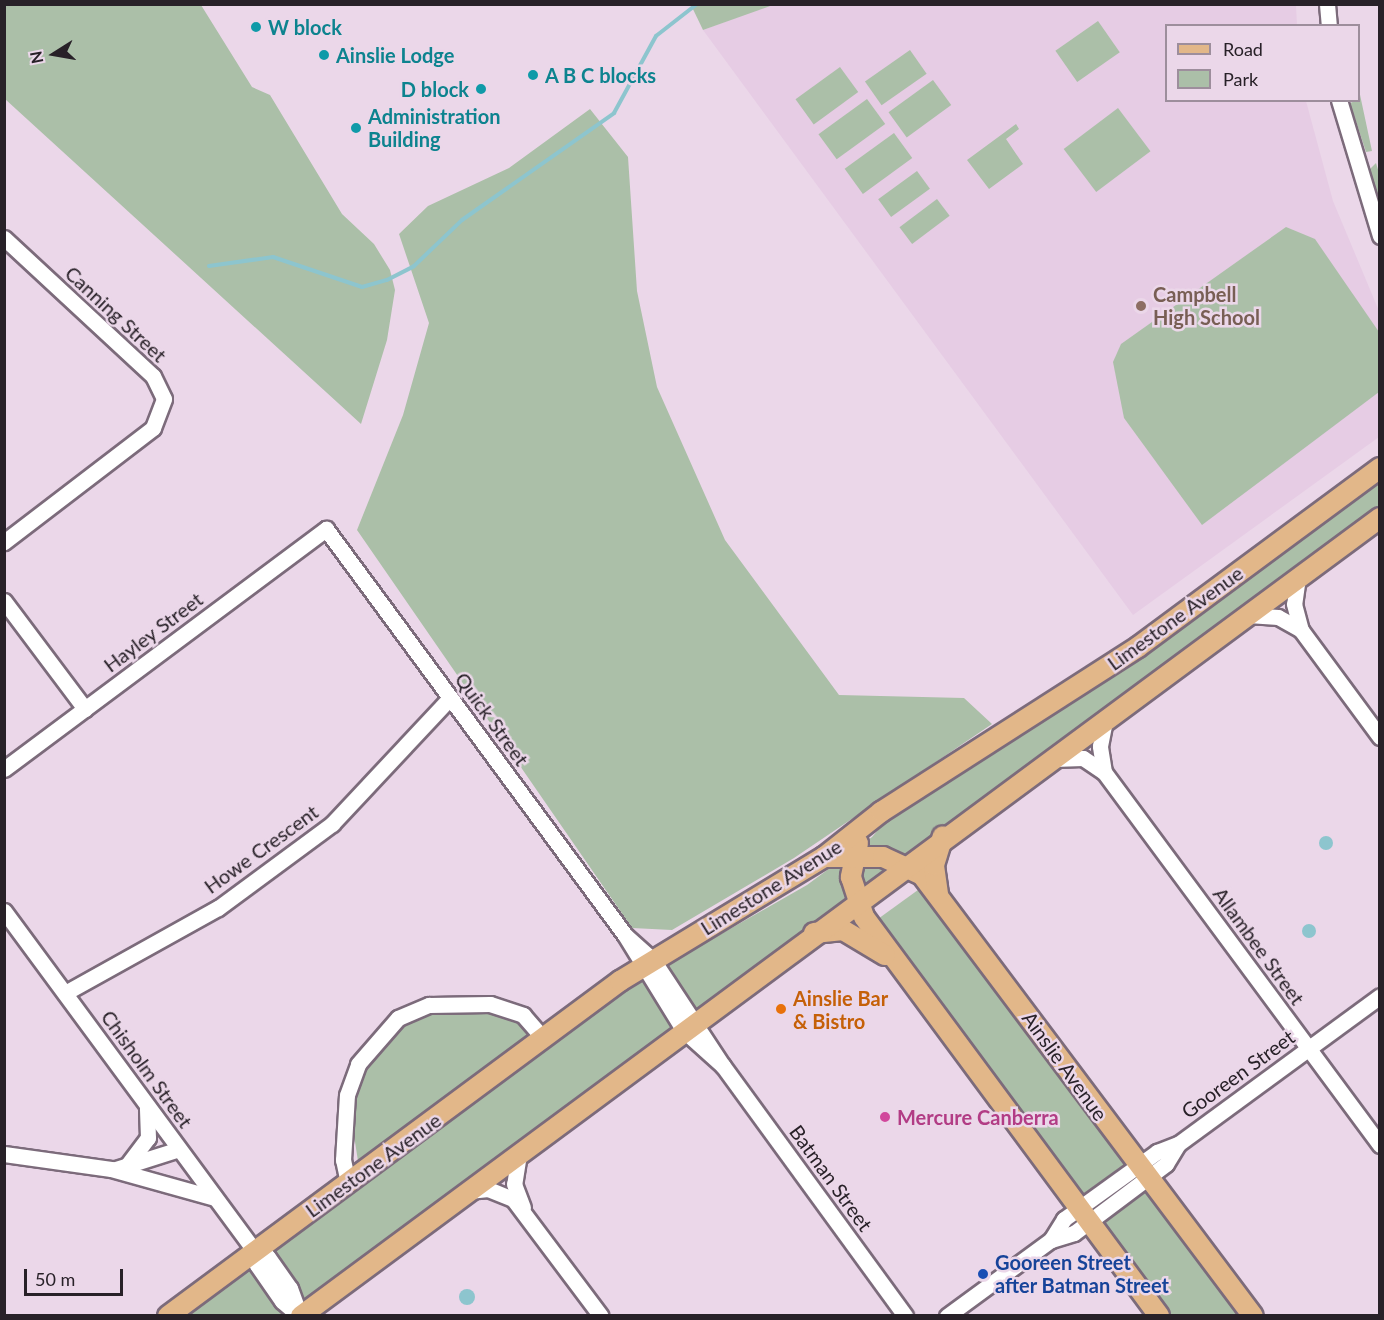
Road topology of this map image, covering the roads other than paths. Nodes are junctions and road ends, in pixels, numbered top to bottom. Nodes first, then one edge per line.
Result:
1 (1327, 4) edge
2 (1329, 24) edge
3 (1340, 102) edge
4 (1380, 236) edge
5 (4, 238) edge
6 (1380, 468) edge
7 (1380, 518) edge
8 (326, 529) joint
9 (4, 542) edge
10 (1298, 577) junction
11 (4, 601) edge
12 (1248, 615) junction
13 (1301, 630) junction
14 (450, 698) junction
15 (85, 709) junction
16 (1105, 721) junction
17 (1380, 737) edge
18 (1052, 759) junction
19 (4, 769) edge
20 (1104, 772) junction
21 (881, 812) junction
22 (943, 836) junction
23 (854, 856) junction
24 (824, 857) junction
25 (905, 865) junction
26 (938, 894) junction
27 (856, 901) junction
28 (4, 911) edge
29 (812, 934) junction
30 (647, 964) junction
31 (901, 968) junction
32 (65, 993) junction
33 (1380, 996) edge
34 (690, 1027) junction
35 (543, 1038) junction
36 (1308, 1048) junction
37 (146, 1105) junction
38 (1380, 1145) edge
39 (179, 1149) junction
40 (4, 1154) edge
41 (519, 1154) junction
42 (118, 1169) junction
43 (1143, 1171) junction
44 (348, 1182) junction
45 (467, 1192) junction
46 (216, 1198) junction
47 (527, 1215) junction
48 (1084, 1215) junction
49 (255, 1251) junction
50 (168, 1316) edge
51 (300, 1316) edge
52 (601, 1316) edge
53 (905, 1316) edge
54 (947, 1316) edge
55 (1159, 1316) edge
56 (1253, 1316) edge

1 - 2 street
3 - 4 street
5 - 9 street, Canning Street
6 - 21 main road, Limestone Avenue
7 - 10 main road, Limestone Avenue
8 - 14 street, Quick Street
8 - 15 street, Hayley Street
10 - 12 main road, Limestone Avenue
10 - 13 street
11 - 15 street
12 - 13 street
12 - 16 main road, Limestone Avenue
13 - 17 street
14 - 30 street, Quick Street
14 - 32 street, Howe Crescent
15 - 19 street, Hayley Street
16 - 18 main road, Limestone Avenue
16 - 20 street
18 - 20 street, Allambee Street
18 - 22 main road, Limestone Avenue
20 - 36 street, Allambee Street
21 - 23 main road
21 - 24 main road, Limestone Avenue
22 - 25 main road, Limestone Avenue
22 - 26 main road
23 - 24 main road
23 - 25 main road
23 - 27 main road
24 - 30 main road, Limestone Avenue
25 - 26 main road, Ainslie Avenue
25 - 27 main road, Limestone Avenue
26 - 43 main road, Ainslie Avenue
27 - 29 main road, Limestone Avenue
27 - 31 main road
28 - 32 street, Chisholm Street
29 - 31 main road
29 - 34 main road, Limestone Avenue
30 - 34 street, Batman Street
30 - 35 main road, Limestone Avenue
31 - 48 main road
32 - 37 street, Chisholm Street
33 - 36 street, Gooreen Street
34 - 41 main road, Limestone Avenue
34 - 53 street, Batman Street
35 - 44 main road, Limestone Avenue
35 - 44 street
36 - 38 street, Allambee Street
36 - 43 street, Gooreen Street
37 - 39 street, Chisholm Street
37 - 42 street
39 - 42 street
39 - 46 street, Chisholm Street
40 - 42 street
41 - 45 main road, Limestone Avenue
41 - 47 street
42 - 46 street
43 - 48 street, Gooreen Street
43 - 56 main road, Ainslie Avenue
44 - 49 main road, Limestone Avenue
45 - 47 street
45 - 51 main road, Limestone Avenue
46 - 49 street, Chisholm Street
47 - 52 street
48 - 54 street, Gooreen Street
48 - 55 main road
49 - 50 main road, Limestone Avenue
49 - 51 street, Chisholm Street

